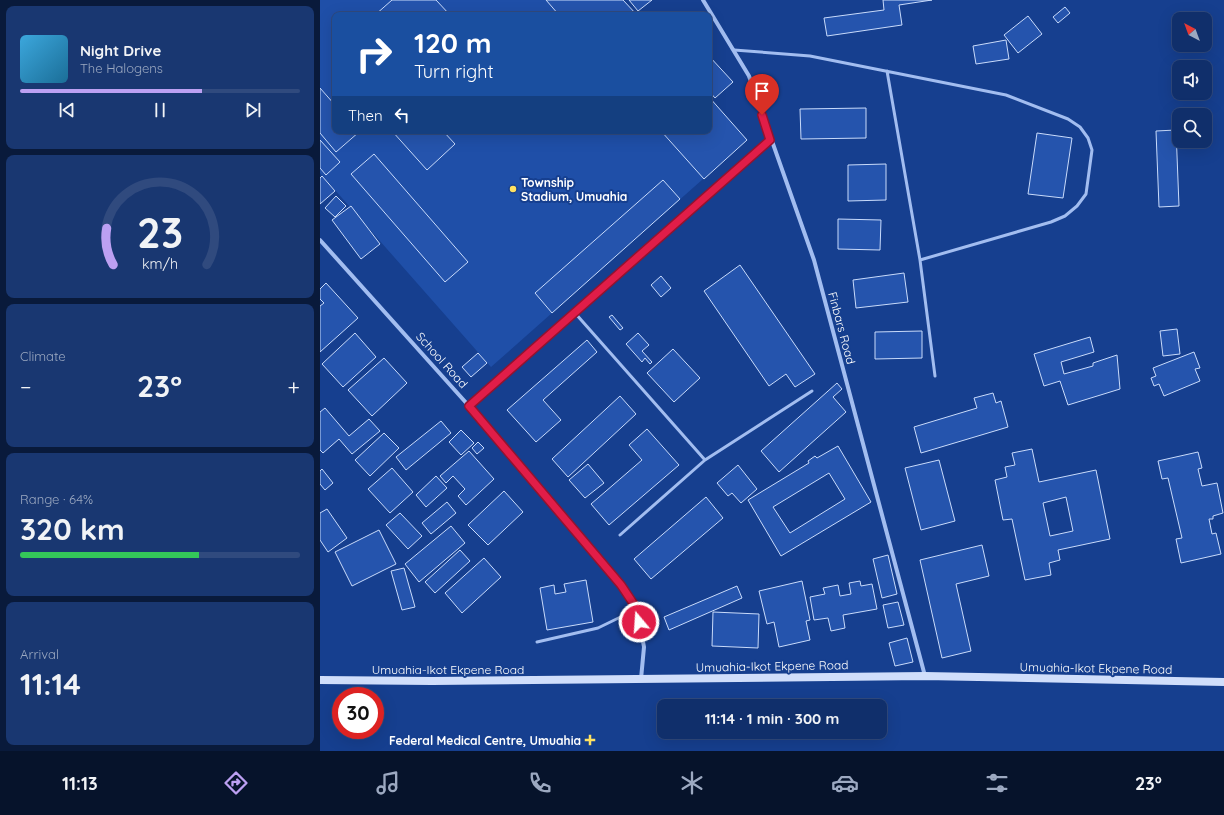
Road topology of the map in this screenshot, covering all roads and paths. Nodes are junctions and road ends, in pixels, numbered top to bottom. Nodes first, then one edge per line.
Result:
1 (703, 0) edge
2 (710, 12) edge
3 (712, 15) edge
4 (734, 50) junction
5 (887, 71) junction
6 (770, 140) junction
7 (320, 240) edge
8 (920, 260) junction
9 (575, 313) junction
10 (935, 376) dead end
11 (812, 391) dead end
12 (469, 406) junction
13 (705, 460) junction
14 (620, 535) dead end
15 (637, 609) junction
16 (537, 642) dead end
17 (925, 676) junction
18 (641, 679) junction
19 (320, 680) edge
20 (1224, 682) edge

1 - 2 street, Finbars Road
3 - 4 street, Finbars Road
4 - 5 lane
4 - 6 street, Finbars Road
5 - 8 lane
5 - 8 lane
6 - 9 street
6 - 17 street, Finbars Road
7 - 12 street, School Road
8 - 10 lane
9 - 12 street
9 - 13 lane
11 - 13 lane
12 - 15 street, School Road
13 - 14 lane
15 - 16 lane
15 - 18 street, School Road
17 - 18 main road, Umuahia-Ikot Ekpene Road
17 - 20 main road, Umuahia-Ikot Ekpene Road
18 - 19 main road, Umuahia-Ikot Ekpene Road

